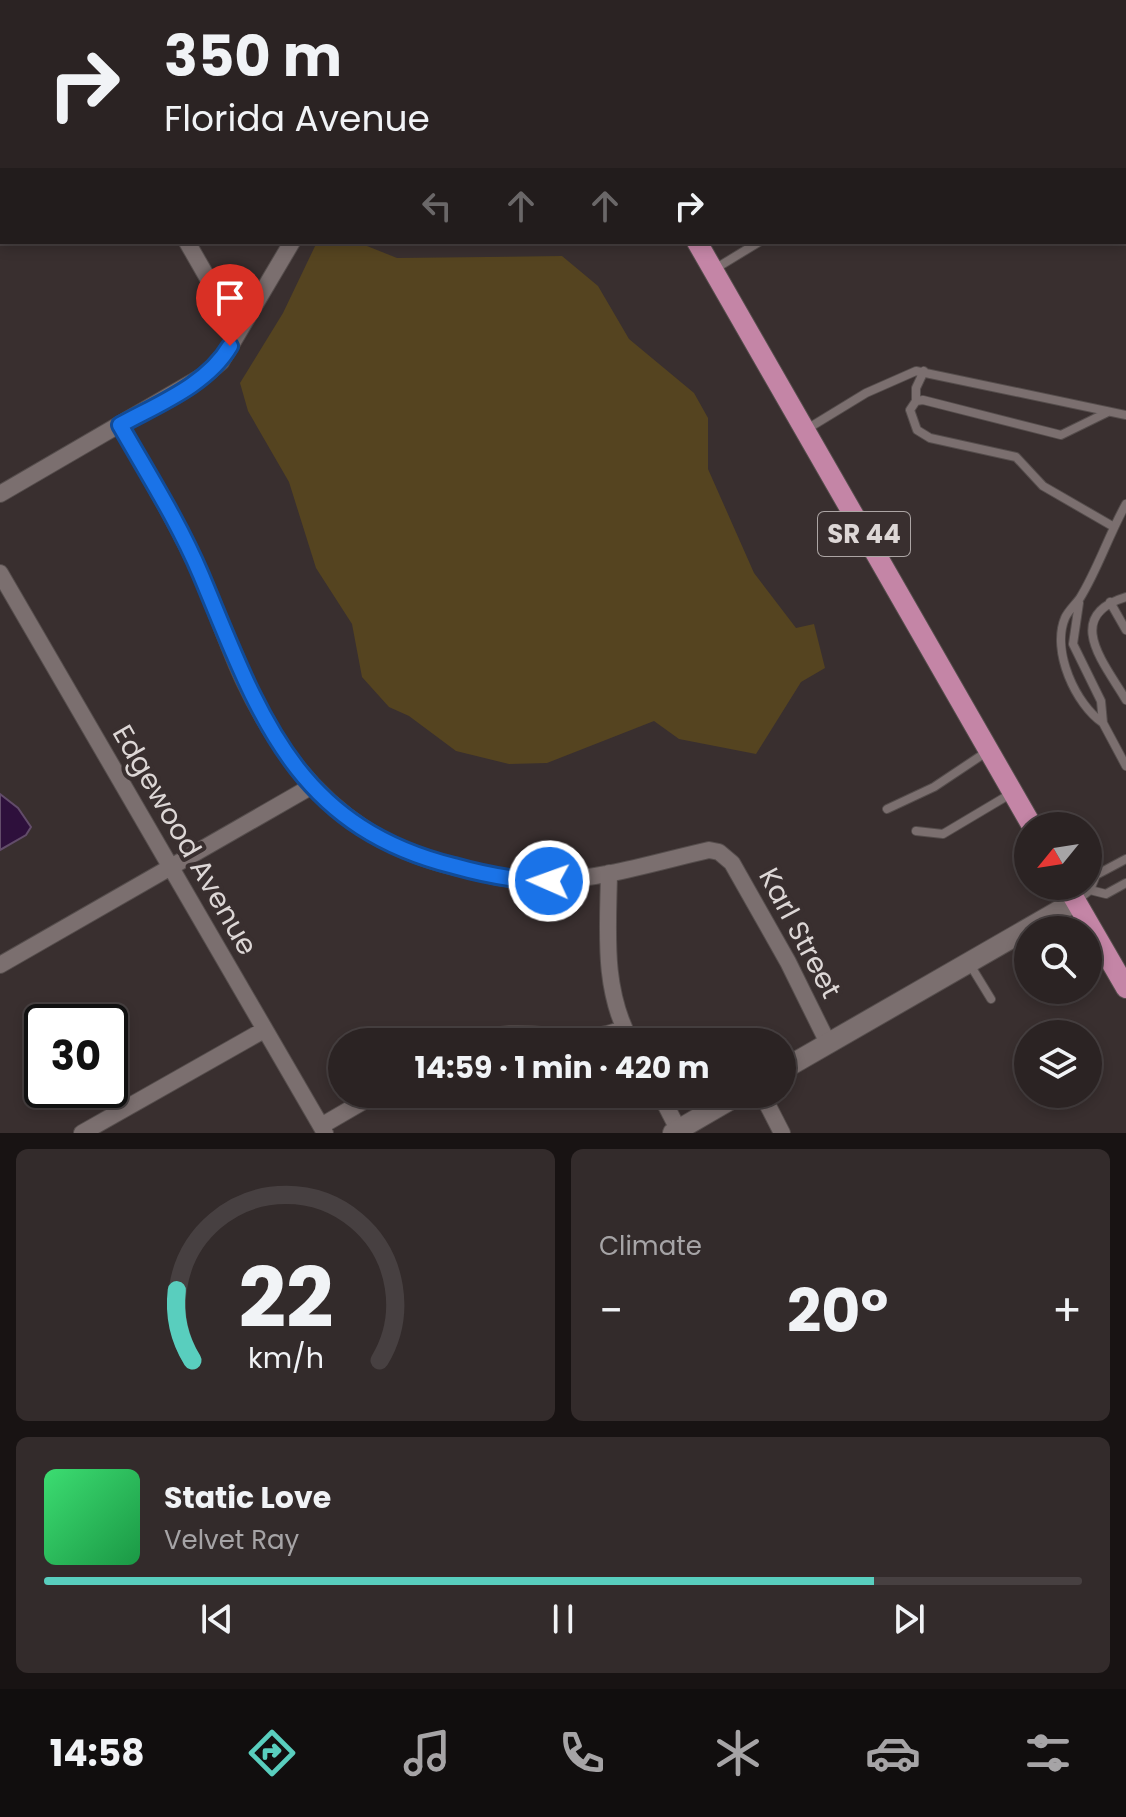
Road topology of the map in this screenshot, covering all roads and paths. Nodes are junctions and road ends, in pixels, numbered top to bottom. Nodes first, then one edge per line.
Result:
1 (188, 244) edge
2 (291, 244) edge
3 (698, 244) edge
4 (756, 244) edge
5 (713, 270) junction
6 (238, 331) junction
7 (924, 371) junction
8 (916, 401) junction
9 (1108, 412) junction
10 (1126, 415) edge
11 (120, 425) junction
12 (805, 430) junction
13 (0, 494) edge
14 (1126, 504) edge
15 (1114, 527) junction
16 (0, 573) edge
17 (6, 596) edge
18 (1126, 597) edge
19 (1080, 598) junction
20 (1110, 602) junction
21 (1126, 630) edge
22 (1126, 700) edge
23 (1103, 723) junction
24 (989, 750) junction
25 (1126, 766) edge
26 (312, 786) junction
27 (1013, 792) junction
28 (887, 809) dead end
29 (1024, 812) edge
30 (916, 831) dead end
31 (1126, 859) edge
32 (170, 868) junction
33 (1102, 872) edge
34 (609, 873) junction
35 (1126, 883) edge
36 (1102, 894) edge
37 (1066, 900) edge
38 (1082, 900) edge
39 (969, 963) junction
40 (0, 965) edge
41 (1126, 988) edge
42 (991, 999) dead end
43 (624, 1028) edge
44 (264, 1030) junction
45 (828, 1043) junction
46 (796, 1062) edge
47 (355, 1108) edge
48 (666, 1108) edge
49 (717, 1108) edge
50 (769, 1108) edge
51 (323, 1129) edge
52 (93, 1130) edge
53 (677, 1132) edge
54 (782, 1133) edge

1 - 6 street
2 - 6 street
3 - 5 main road, SR 44
4 - 5 lane
5 - 12 main road, SR 44
6 - 11 street
7 - 8 lane
7 - 9 lane
7 - 12 lane
8 - 9 lane
8 - 15 lane
9 - 10 lane
11 - 13 street
11 - 26 street
12 - 24 main road, SR 44
14 - 15 lane
15 - 19 lane
16 - 17 street, Edgewood Avenue
17 - 32 street, Edgewood Avenue
18 - 20 lane
19 - 23 lane
19 - 23 lane
20 - 21 lane
20 - 22 lane
23 - 25 lane
24 - 27 main road, SR 44
24 - 28 lane
26 - 32 street
26 - 34 street
27 - 29 main road, SR 44
27 - 30 lane
31 - 33 lane
32 - 40 street
32 - 44 street, Edgewood Avenue
34 - 43 street
34 - 45 street, Karl Street
35 - 36 lane
37 - 39 street
38 - 41 main road
39 - 42 lane
39 - 45 street
44 - 51 street, Edgewood Avenue
44 - 52 street
45 - 46 street
47 - 51 street
48 - 53 street
49 - 53 street
50 - 54 street

